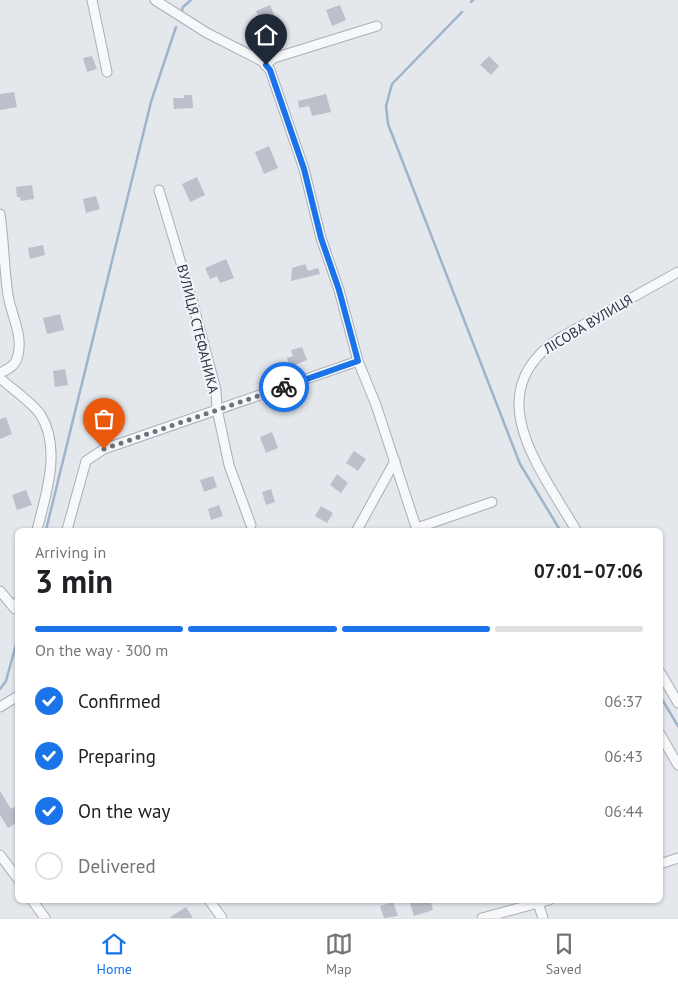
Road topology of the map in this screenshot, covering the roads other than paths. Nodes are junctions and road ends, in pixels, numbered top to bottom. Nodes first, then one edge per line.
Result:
1 (92, 0) edge
2 (155, 0) edge
3 (377, 26) dead end
4 (266, 65) junction
5 (106, 72) dead end
6 (159, 190) dead end
7 (0, 214) edge
8 (678, 272) edge
9 (358, 361) junction
10 (0, 373) edge
11 (0, 378) edge
12 (217, 409) junction
13 (395, 461) junction
14 (492, 502) dead end
15 (251, 525) dead end
16 (38, 528) edge
17 (67, 528) edge
18 (358, 528) edge
19 (417, 528) edge
20 (420, 528) edge
21 (575, 528) edge
22 (0, 590) edge
23 (15, 609) edge
24 (663, 677) edge
25 (15, 698) edge
26 (678, 703) edge
27 (0, 708) edge
28 (663, 739) edge
29 (678, 765) edge
30 (0, 855) edge
31 (678, 858) edge
32 (663, 863) edge
33 (15, 875) edge
34 (34, 903) edge
35 (211, 903) edge
36 (534, 903) edge
37 (538, 903) edge
38 (45, 918) edge
39 (222, 918) edge
40 (482, 918) edge
41 (543, 918) edge

1 - 5 street
2 - 4 street
3 - 4 street
4 - 9 street
6 - 12 street, ВУЛИЦЯ СТЕФАНИКА
7 - 10 street
8 - 21 street, ЛІСОВА ВУЛИЦЯ
9 - 12 street
9 - 13 street
11 - 16 street
12 - 15 street, ВУЛИЦЯ СТЕФАНИКА
12 - 17 street
13 - 18 street
13 - 19 street
14 - 20 street
22 - 23 street
24 - 26 street
25 - 27 street
28 - 29 street
30 - 33 street
31 - 32 street
34 - 38 street
35 - 39 street
36 - 40 street
37 - 41 street

